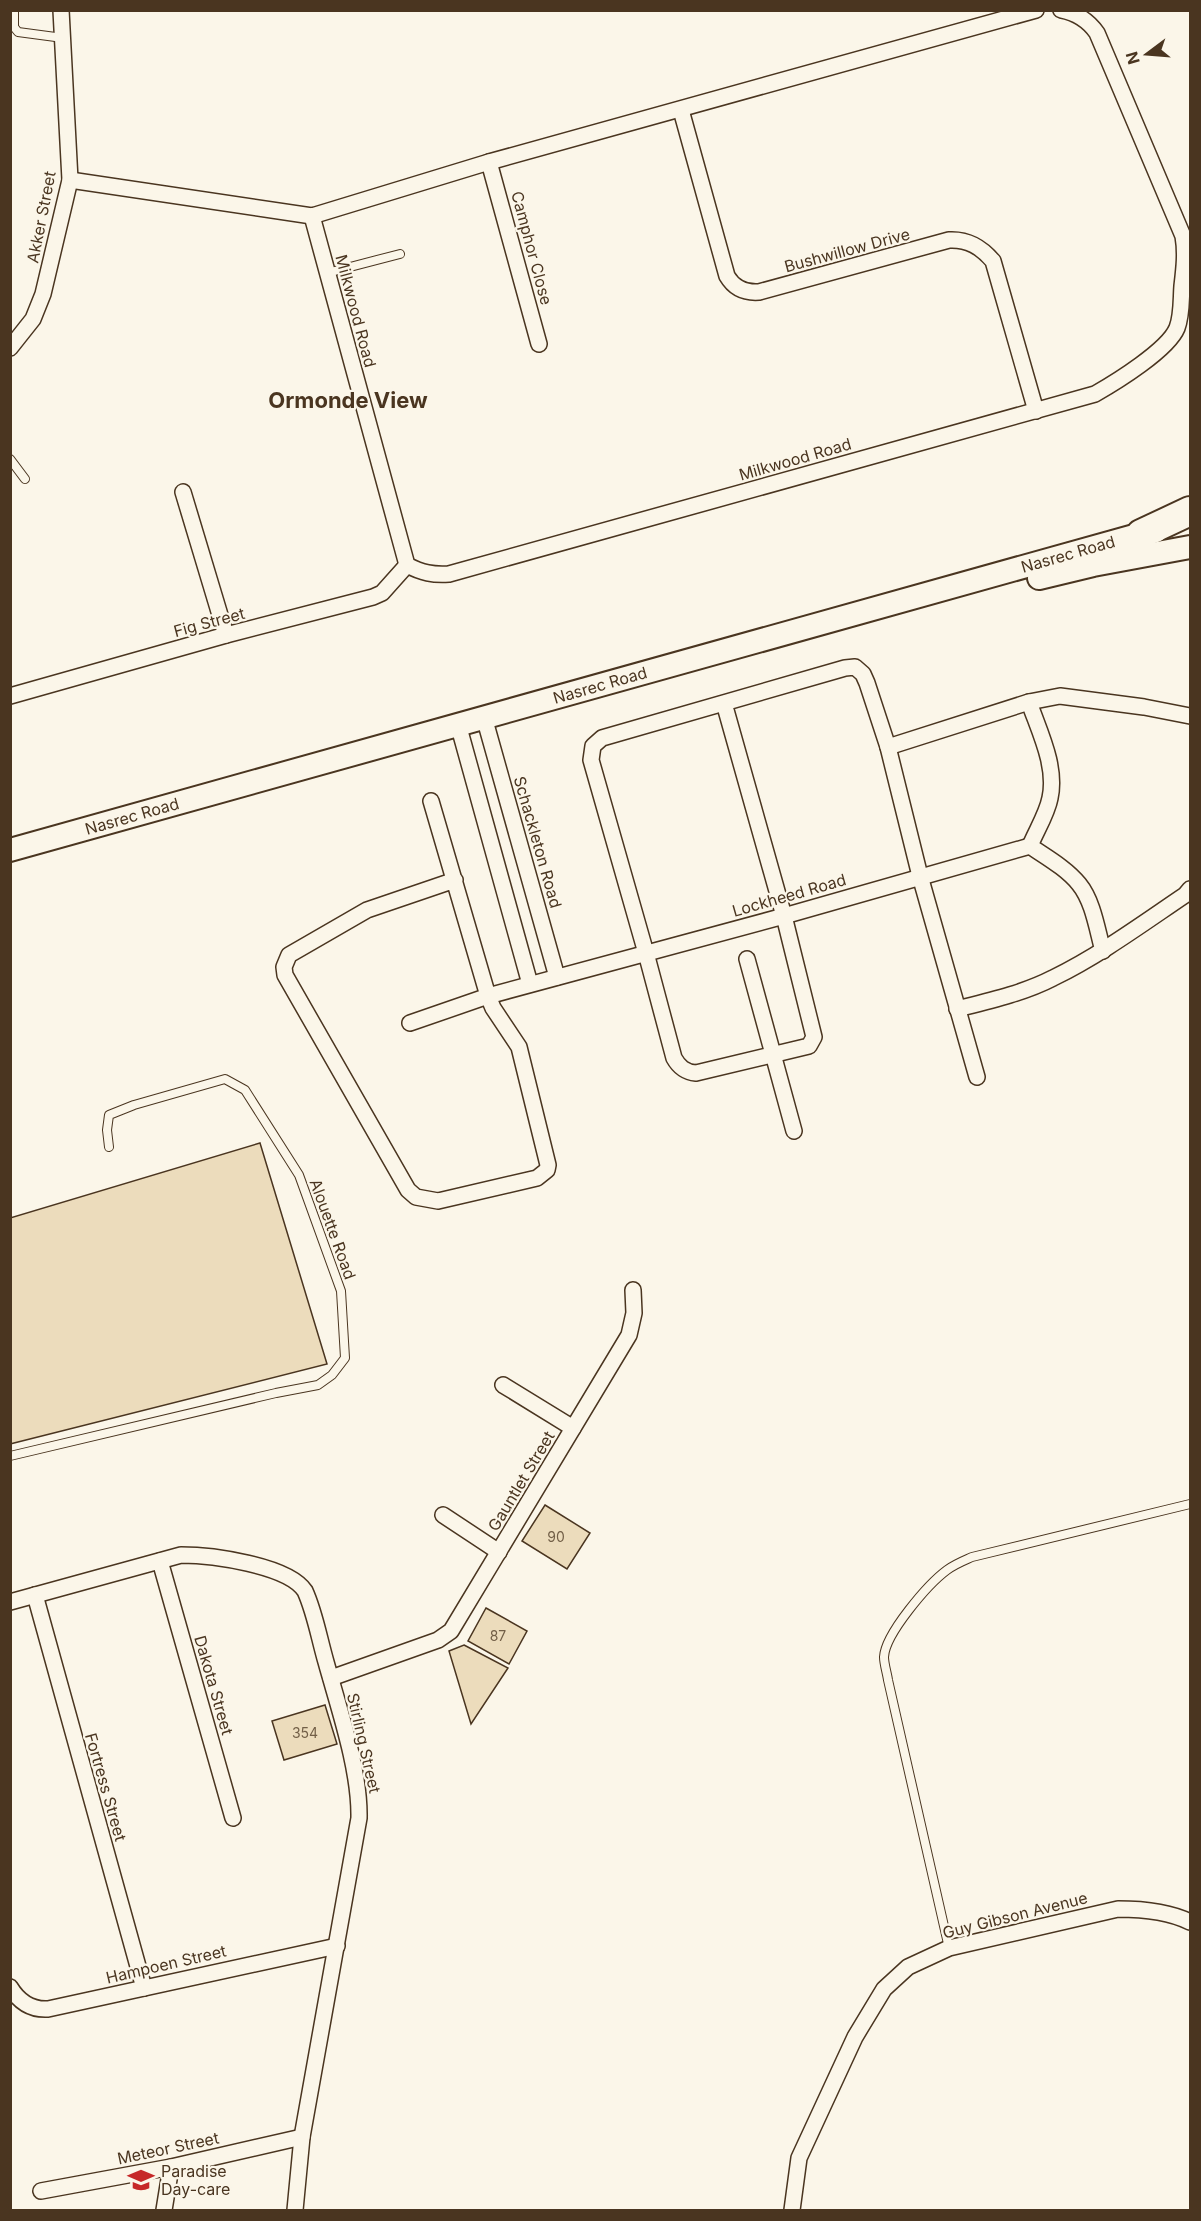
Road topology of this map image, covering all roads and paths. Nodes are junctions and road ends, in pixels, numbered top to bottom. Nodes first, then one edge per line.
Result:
1 (14, 10) edge
2 (61, 10) edge
3 (1036, 10) edge
4 (1061, 10) edge
5 (63, 38) junction
6 (681, 110) junction
7 (489, 162) junction
8 (70, 180) junction
9 (312, 216) junction
10 (400, 254) dead end
11 (327, 273) junction
12 (539, 344) dead end
13 (10, 348) edge
14 (1036, 411) junction
15 (10, 459) edge
16 (25, 479) dead end
17 (183, 492) dead end
18 (1191, 512) edge
19 (1191, 526) edge
20 (1142, 534) junction
21 (1191, 547) edge
22 (407, 565) junction
23 (226, 635) junction
24 (10, 696) edge
25 (1029, 702) junction
26 (724, 703) junction
27 (1191, 716) edge
28 (486, 724) junction
29 (460, 731) junction
30 (888, 747) junction
31 (431, 801) dead end
32 (1029, 846) junction
33 (10, 850) edge
34 (522, 852) junction
35 (495, 860) junction
36 (10, 864) edge
37 (920, 876) junction
38 (455, 880) junction
39 (1191, 889) edge
40 (784, 916) junction
41 (1103, 951) junction
42 (646, 953) junction
43 (747, 959) dead end
44 (557, 977) junction
45 (530, 984) junction
46 (488, 996) junction
47 (957, 1009) junction
48 (410, 1023) dead end
49 (772, 1055) junction
50 (977, 1077) dead end
51 (794, 1131) dead end
52 (109, 1147) dead end
53 (633, 1290) dead end
54 (504, 1385) dead end
55 (573, 1428) junction
56 (10, 1456) edge
57 (1191, 1504) edge
58 (443, 1515) dead end
59 (499, 1552) junction
60 (160, 1561) junction
61 (34, 1595) junction
62 (10, 1602) edge
63 (331, 1678) junction
64 (233, 1818) dead end
65 (1191, 1922) edge
66 (338, 1946) junction
67 (949, 1948) junction
68 (10, 1987) edge
69 (144, 1988) junction
70 (302, 2137) junction
71 (171, 2166) junction
72 (41, 2191) dead end
73 (164, 2211) edge
74 (295, 2211) edge
75 (792, 2211) edge

1 - 5 lane
2 - 5 street, Akker Street
3 - 6 street
4 - 14 street, Milkwood Road
5 - 8 street, Akker Street
6 - 7 street
6 - 14 street, Bushwillow Drive
7 - 9 street
7 - 12 street, Camphor Close
8 - 9 street
8 - 13 street, Akker Street
9 - 11 street, Milkwood Road
10 - 11 lane
11 - 22 street, Milkwood Road
14 - 22 street, Milkwood Road
15 - 16 lane
17 - 23 street
18 - 20 highway
19 - 20 main road, Nasrec Road
20 - 28 main road, Nasrec Road
21 - 28 main road, Nasrec Road
22 - 23 street, Fig Street
23 - 24 street, Fig Street
25 - 27 street
25 - 30 street
25 - 32 street
26 - 30 street
26 - 40 street
26 - 42 street
28 - 29 main road, Nasrec Road
28 - 34 street, Schackleton Road
29 - 33 main road, Nasrec Road
29 - 35 street
29 - 36 main road, Nasrec Road
30 - 37 street
31 - 38 street
32 - 37 street, Lockheed Road
32 - 41 street
34 - 35 street
34 - 44 street, Schackleton Road
35 - 45 street
37 - 40 street, Lockheed Road
37 - 47 street
38 - 46 street
38 - 46 street
39 - 41 street
40 - 42 street, Lockheed Road
40 - 49 street
41 - 47 street
42 - 44 street, Lockheed Road
42 - 49 street
43 - 49 street
44 - 45 street, Lockheed Road
45 - 46 street, Lockheed Road
46 - 48 street, Lockheed Road
47 - 50 street
49 - 51 street
52 - 56 lane, Alouette Road
53 - 55 street, Gauntlet Street
54 - 55 street, Gauntlet Street
55 - 59 street, Gauntlet Street
57 - 67 lane
58 - 59 street, Gauntlet Street
59 - 63 street, Gauntlet Street
60 - 61 street, Stirling Street
60 - 63 street, Stirling Street
60 - 64 street, Dakota Street
61 - 62 street, Stirling Street
61 - 69 street, Fortress Street
63 - 66 street, Stirling Street
65 - 67 street, Guy Gibson Avenue
66 - 69 street, Hampoen Street
66 - 70 street, Stirling Street
67 - 75 street, Guy Gibson Avenue
68 - 69 street, Hampoen Street
70 - 71 street, Meteor Street
70 - 74 street, Stirling Street
71 - 72 street, Meteor Street
71 - 73 street

